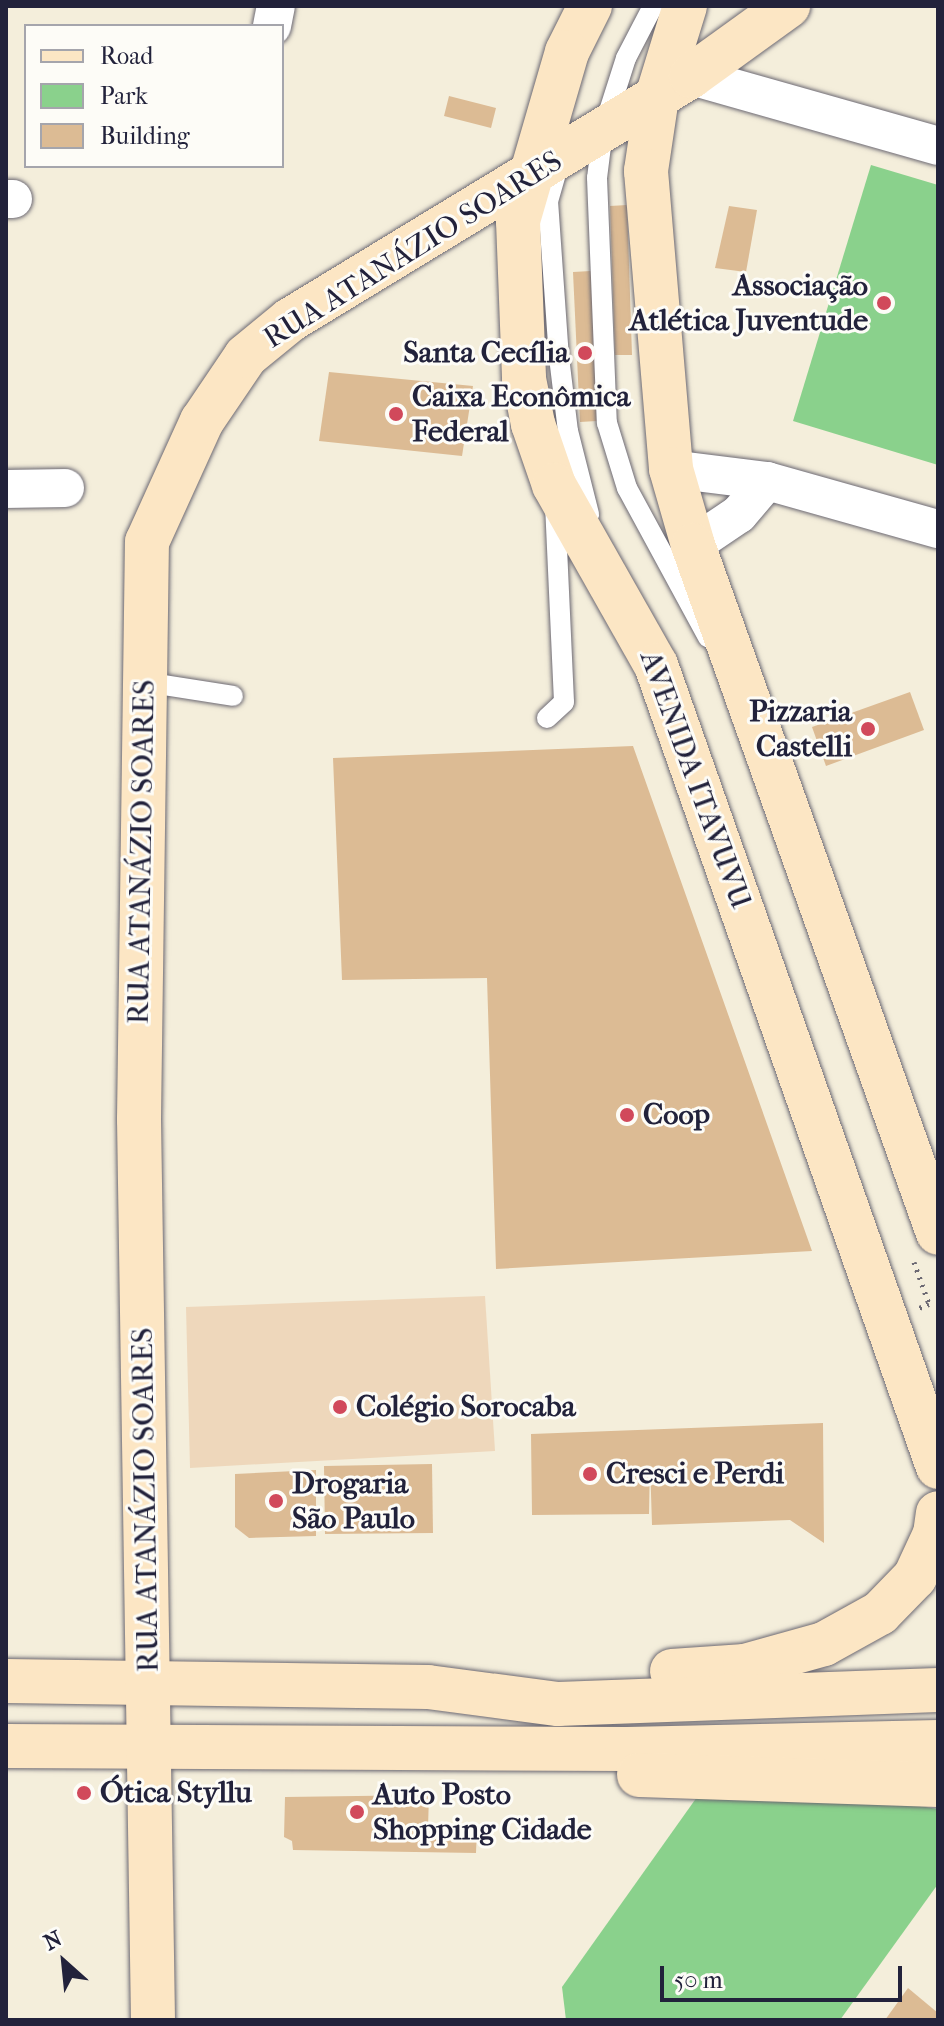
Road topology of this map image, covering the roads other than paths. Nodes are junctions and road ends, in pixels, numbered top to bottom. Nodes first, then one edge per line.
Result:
1 (590, 6) edge
2 (653, 6) edge
3 (685, 6) edge
4 (788, 6) edge
5 (674, 87) junction
6 (603, 130) junction
7 (938, 146) edge
8 (546, 166) junction
9 (671, 469) junction
10 (767, 481) junction
11 (554, 485) junction
12 (65, 488) dead end
13 (6, 489) edge
14 (938, 529) edge
15 (693, 545) junction
16 (606, 571) junction
17 (144, 682) junction
18 (233, 696) dead end
19 (753, 712) junction
20 (547, 718) dead end
21 (938, 1233) edge
22 (938, 1467) edge
23 (938, 1513) edge
24 (6, 1681) edge
25 (150, 1681) junction
26 (428, 1687) junction
27 (938, 1690) edge
28 (558, 1704) junction
29 (938, 1704) edge
30 (938, 1742) edge
31 (6, 1746) edge
32 (472, 1747) junction
33 (149, 1748) junction
34 (938, 1785) edge
35 (153, 2020) edge

1 - 8 main road, AVENIDA ITAVUVU
2 - 6 lane
3 - 5 main road
4 - 5 main road, RUA ATANÁZIO SOARES
5 - 6 main road, RUA ATANÁZIO SOARES
5 - 7 street
5 - 9 main road
6 - 8 main road, RUA ATANÁZIO SOARES
6 - 19 lane
8 - 11 main road, AVENIDA ITAVUVU
8 - 16 lane
8 - 17 main road, RUA ATANÁZIO SOARES
9 - 10 street
9 - 15 main road
10 - 14 street
10 - 15 street
11 - 16 main road, AVENIDA ITAVUVU
11 - 20 lane
12 - 13 street
15 - 19 main road
16 - 22 main road, AVENIDA ITAVUVU
17 - 18 lane
17 - 25 main road, RUA ATANÁZIO SOARES
19 - 21 main road
23 - 26 main road
24 - 25 main road
25 - 26 main road
25 - 33 main road, RUA ATANÁZIO SOARES
26 - 28 main road
27 - 28 main road
28 - 29 main road
30 - 32 main road
31 - 33 main road
32 - 33 main road
32 - 34 main road
33 - 35 main road, RUA ATANÁZIO SOARES

